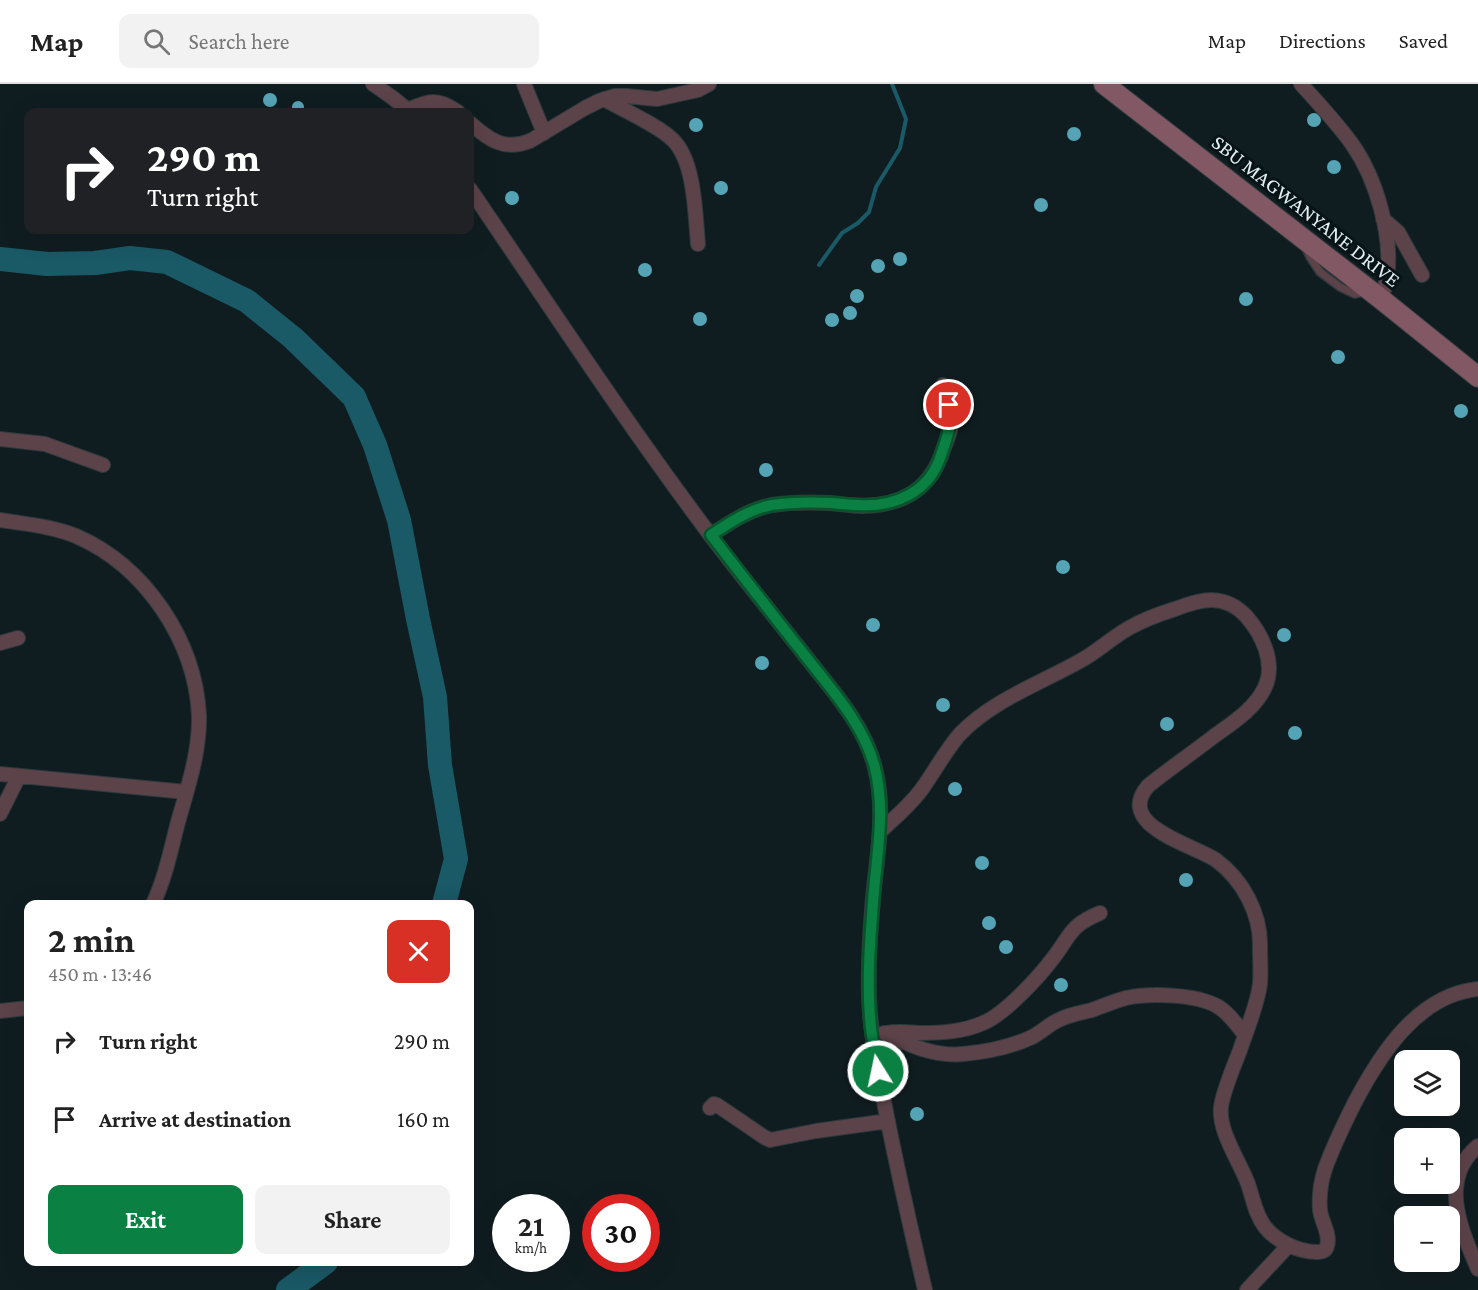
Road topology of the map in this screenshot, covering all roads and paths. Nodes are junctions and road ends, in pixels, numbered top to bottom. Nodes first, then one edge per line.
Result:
1 (373, 84) edge
2 (524, 84) edge
3 (709, 84) edge
4 (1104, 84) edge
5 (1301, 84) edge
6 (604, 99) junction
7 (405, 108) edge
8 (415, 108) edge
9 (452, 108) edge
10 (474, 126) edge
11 (544, 133) junction
12 (474, 195) edge
13 (1383, 219) junction
14 (698, 244) dead end
15 (1422, 275) dead end
16 (1375, 295) junction
17 (1478, 377) edge
18 (943, 385) dead end
19 (0, 439) edge
20 (103, 465) dead end
21 (0, 520) edge
22 (711, 535) junction
23 (18, 638) dead end
24 (0, 643) edge
25 (0, 774) edge
26 (19, 776) junction
27 (186, 792) junction
28 (0, 814) edge
29 (880, 832) junction
30 (154, 900) edge
31 (1100, 913) dead end
32 (1478, 989) edge
33 (24, 1008) edge
34 (0, 1011) edge
35 (878, 1034) junction
36 (1245, 1035) junction
37 (710, 1108) dead end
38 (888, 1122) junction
39 (1478, 1146) edge
40 (1288, 1245) junction
41 (1478, 1269) edge
42 (925, 1290) edge
43 (1247, 1290) edge

1 - 7 street
2 - 11 street
3 - 6 street
4 - 16 main road, SBU MAGWANYANE DRIVE
5 - 13 street
6 - 11 street
6 - 14 street
8 - 9 street
10 - 11 street
12 - 22 street
13 - 15 street
13 - 16 street
16 - 17 main road, SBU MAGWANYANE DRIVE
18 - 22 street
19 - 20 street
21 - 27 street
22 - 29 street
23 - 24 street
25 - 26 street
26 - 27 street
26 - 28 street
27 - 30 street
29 - 35 street
29 - 36 street
31 - 35 street
32 - 40 street
33 - 34 street
35 - 36 street
35 - 38 street
36 - 40 street
37 - 38 street
38 - 42 street
39 - 41 street
40 - 43 street

